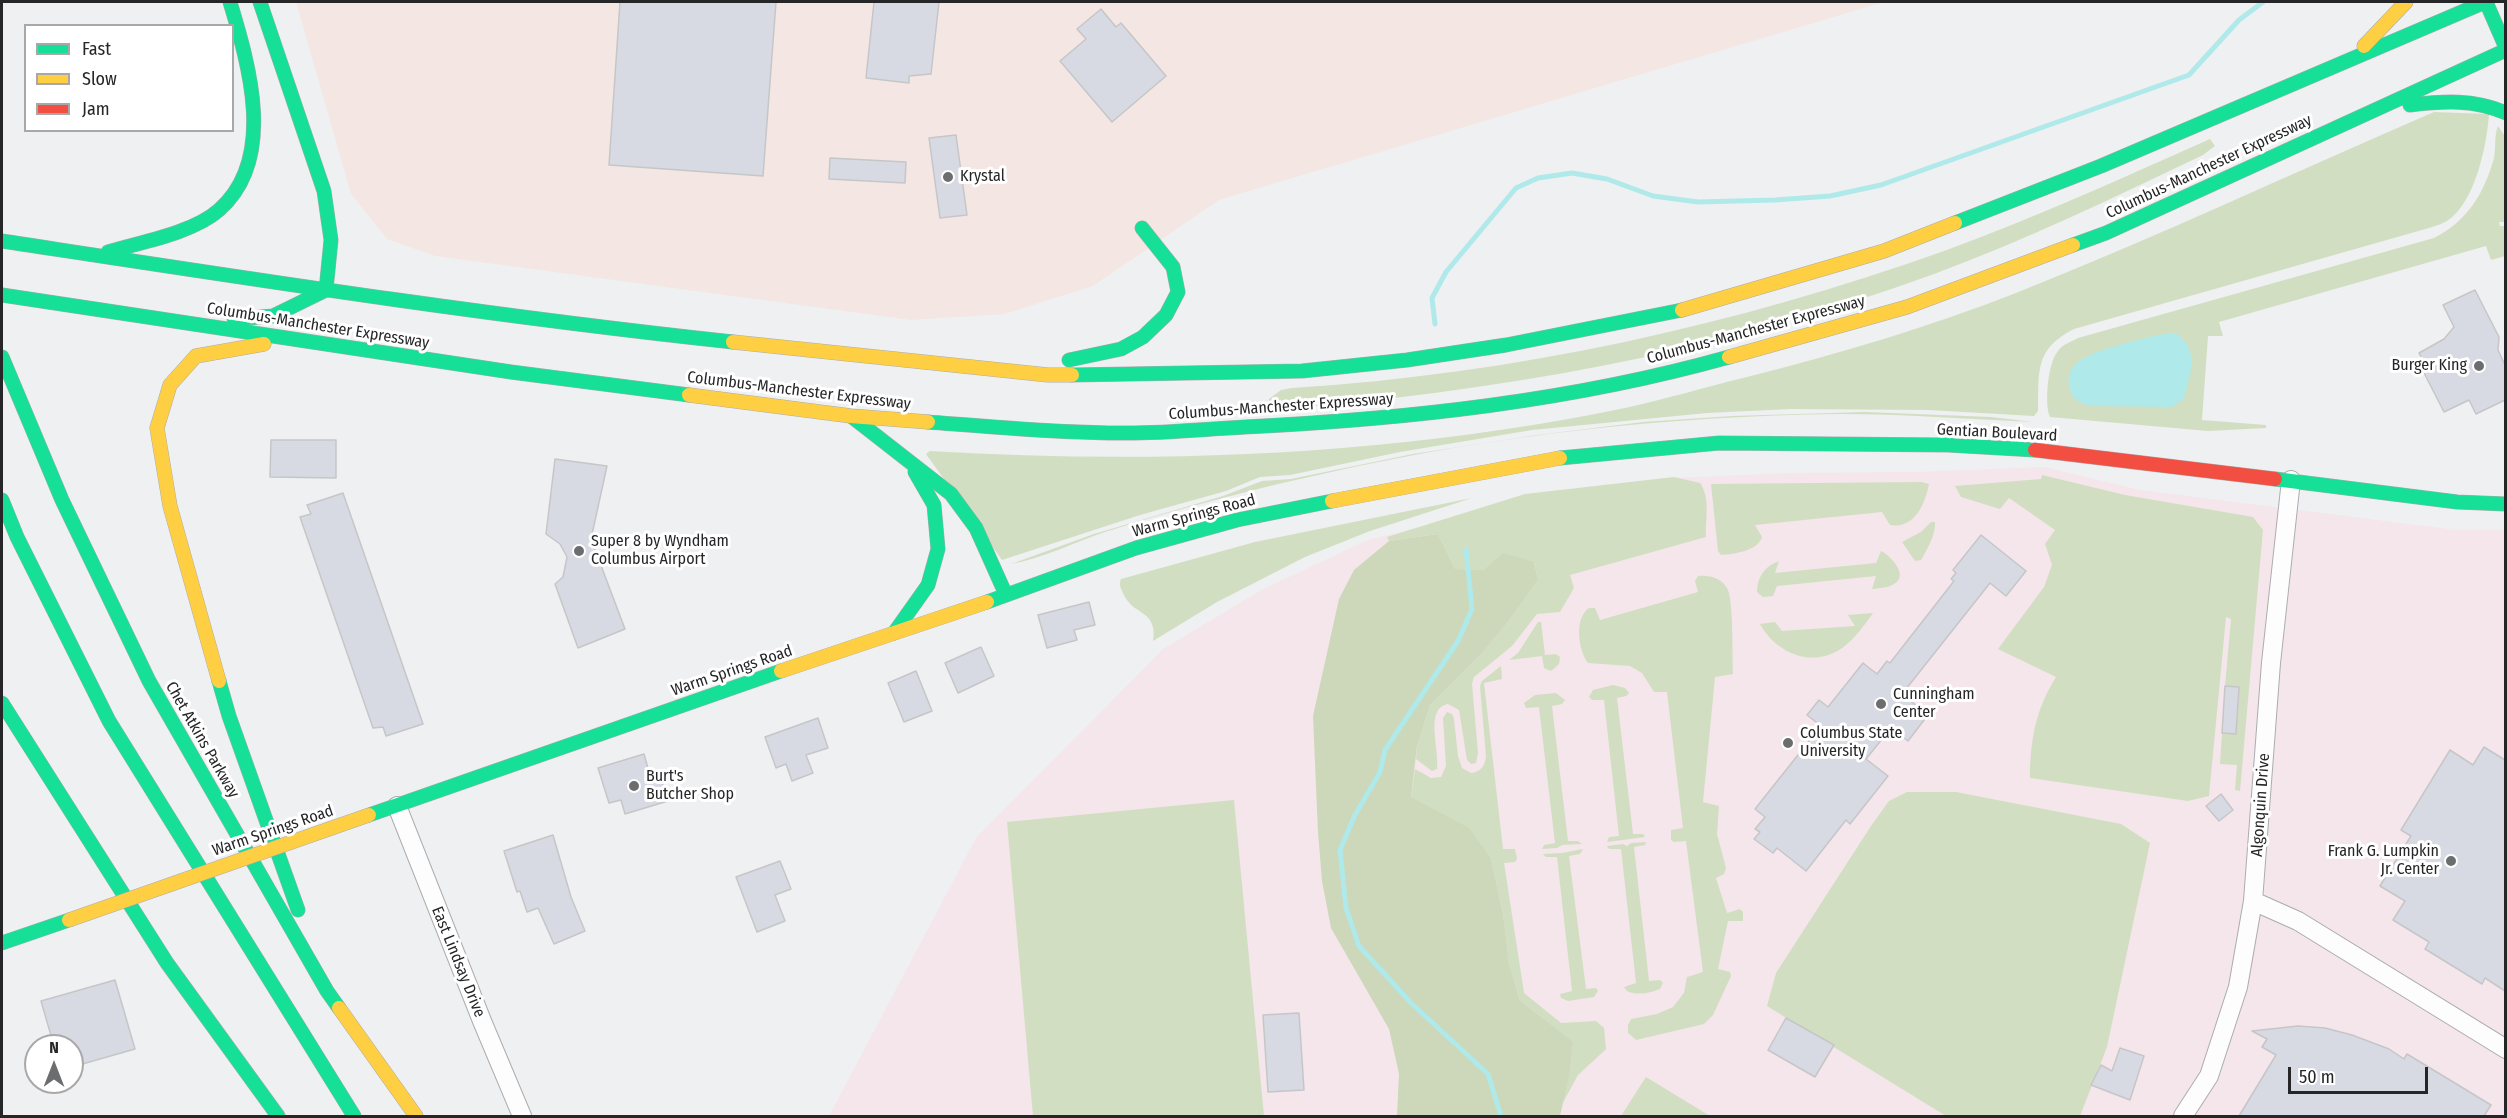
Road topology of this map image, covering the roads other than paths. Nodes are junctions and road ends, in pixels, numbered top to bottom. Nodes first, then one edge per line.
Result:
1 (230, 2) edge
2 (260, 2) edge
3 (2406, 2) edge
4 (2486, 2) edge
5 (2505, 49) edge
6 (2351, 58) junction
7 (2378, 108) junction
8 (2505, 113) edge
9 (1142, 228) dead end
10 (2, 241) edge
11 (100, 254) junction
12 (326, 290) junction
13 (2, 295) edge
14 (181, 322) junction
15 (298, 339) junction
16 (2, 357) edge
17 (996, 370) junction
18 (851, 416) junction
19 (910, 462) junction
20 (1485, 471) joint
21 (2290, 480) junction
22 (2, 500) edge
23 (2505, 504) edge
24 (1006, 595) junction
25 (894, 633) junction
26 (2, 703) edge
27 (397, 806) junction
28 (2253, 901) junction
29 (2, 943) edge
30 (327, 991) junction
31 (2505, 1049) edge
32 (278, 1116) edge
33 (354, 1116) edge
34 (416, 1116) edge
35 (522, 1116) edge
36 (2183, 1116) edge

1 - 11 main road
2 - 12 main road
3 - 6 main road
4 - 5 main road
4 - 6 main road, Columbus-Manchester Expressway
5 - 7 main road, Columbus-Manchester Expressway
6 - 17 main road, Columbus-Manchester Expressway
7 - 8 main road
7 - 18 main road, Columbus-Manchester Expressway
9 - 17 main road
10 - 11 main road, Columbus-Manchester Expressway
11 - 12 main road, Columbus-Manchester Expressway
12 - 14 main road
12 - 17 main road, Columbus-Manchester Expressway
13 - 14 main road, Columbus-Manchester Expressway
14 - 15 main road, Columbus-Manchester Expressway
15 - 18 main road, Columbus-Manchester Expressway
15 - 30 main road
16 - 30 main road, Chet Atkins Parkway
18 - 19 main road
19 - 24 main road
19 - 25 main road
20 - 21 main road, Gentian Boulevard
20 - 24 main road, Warm Springs Road
21 - 23 main road, Gentian Boulevard
21 - 28 street, Algonquin Drive
22 - 33 main road
24 - 25 main road, Warm Springs Road
25 - 27 main road, Warm Springs Road
26 - 32 main road
27 - 29 main road, Warm Springs Road, bridge
27 - 35 street, East Lindsay Drive
28 - 31 street
28 - 36 street, Algonquin Drive
30 - 34 main road, Chet Atkins Parkway

